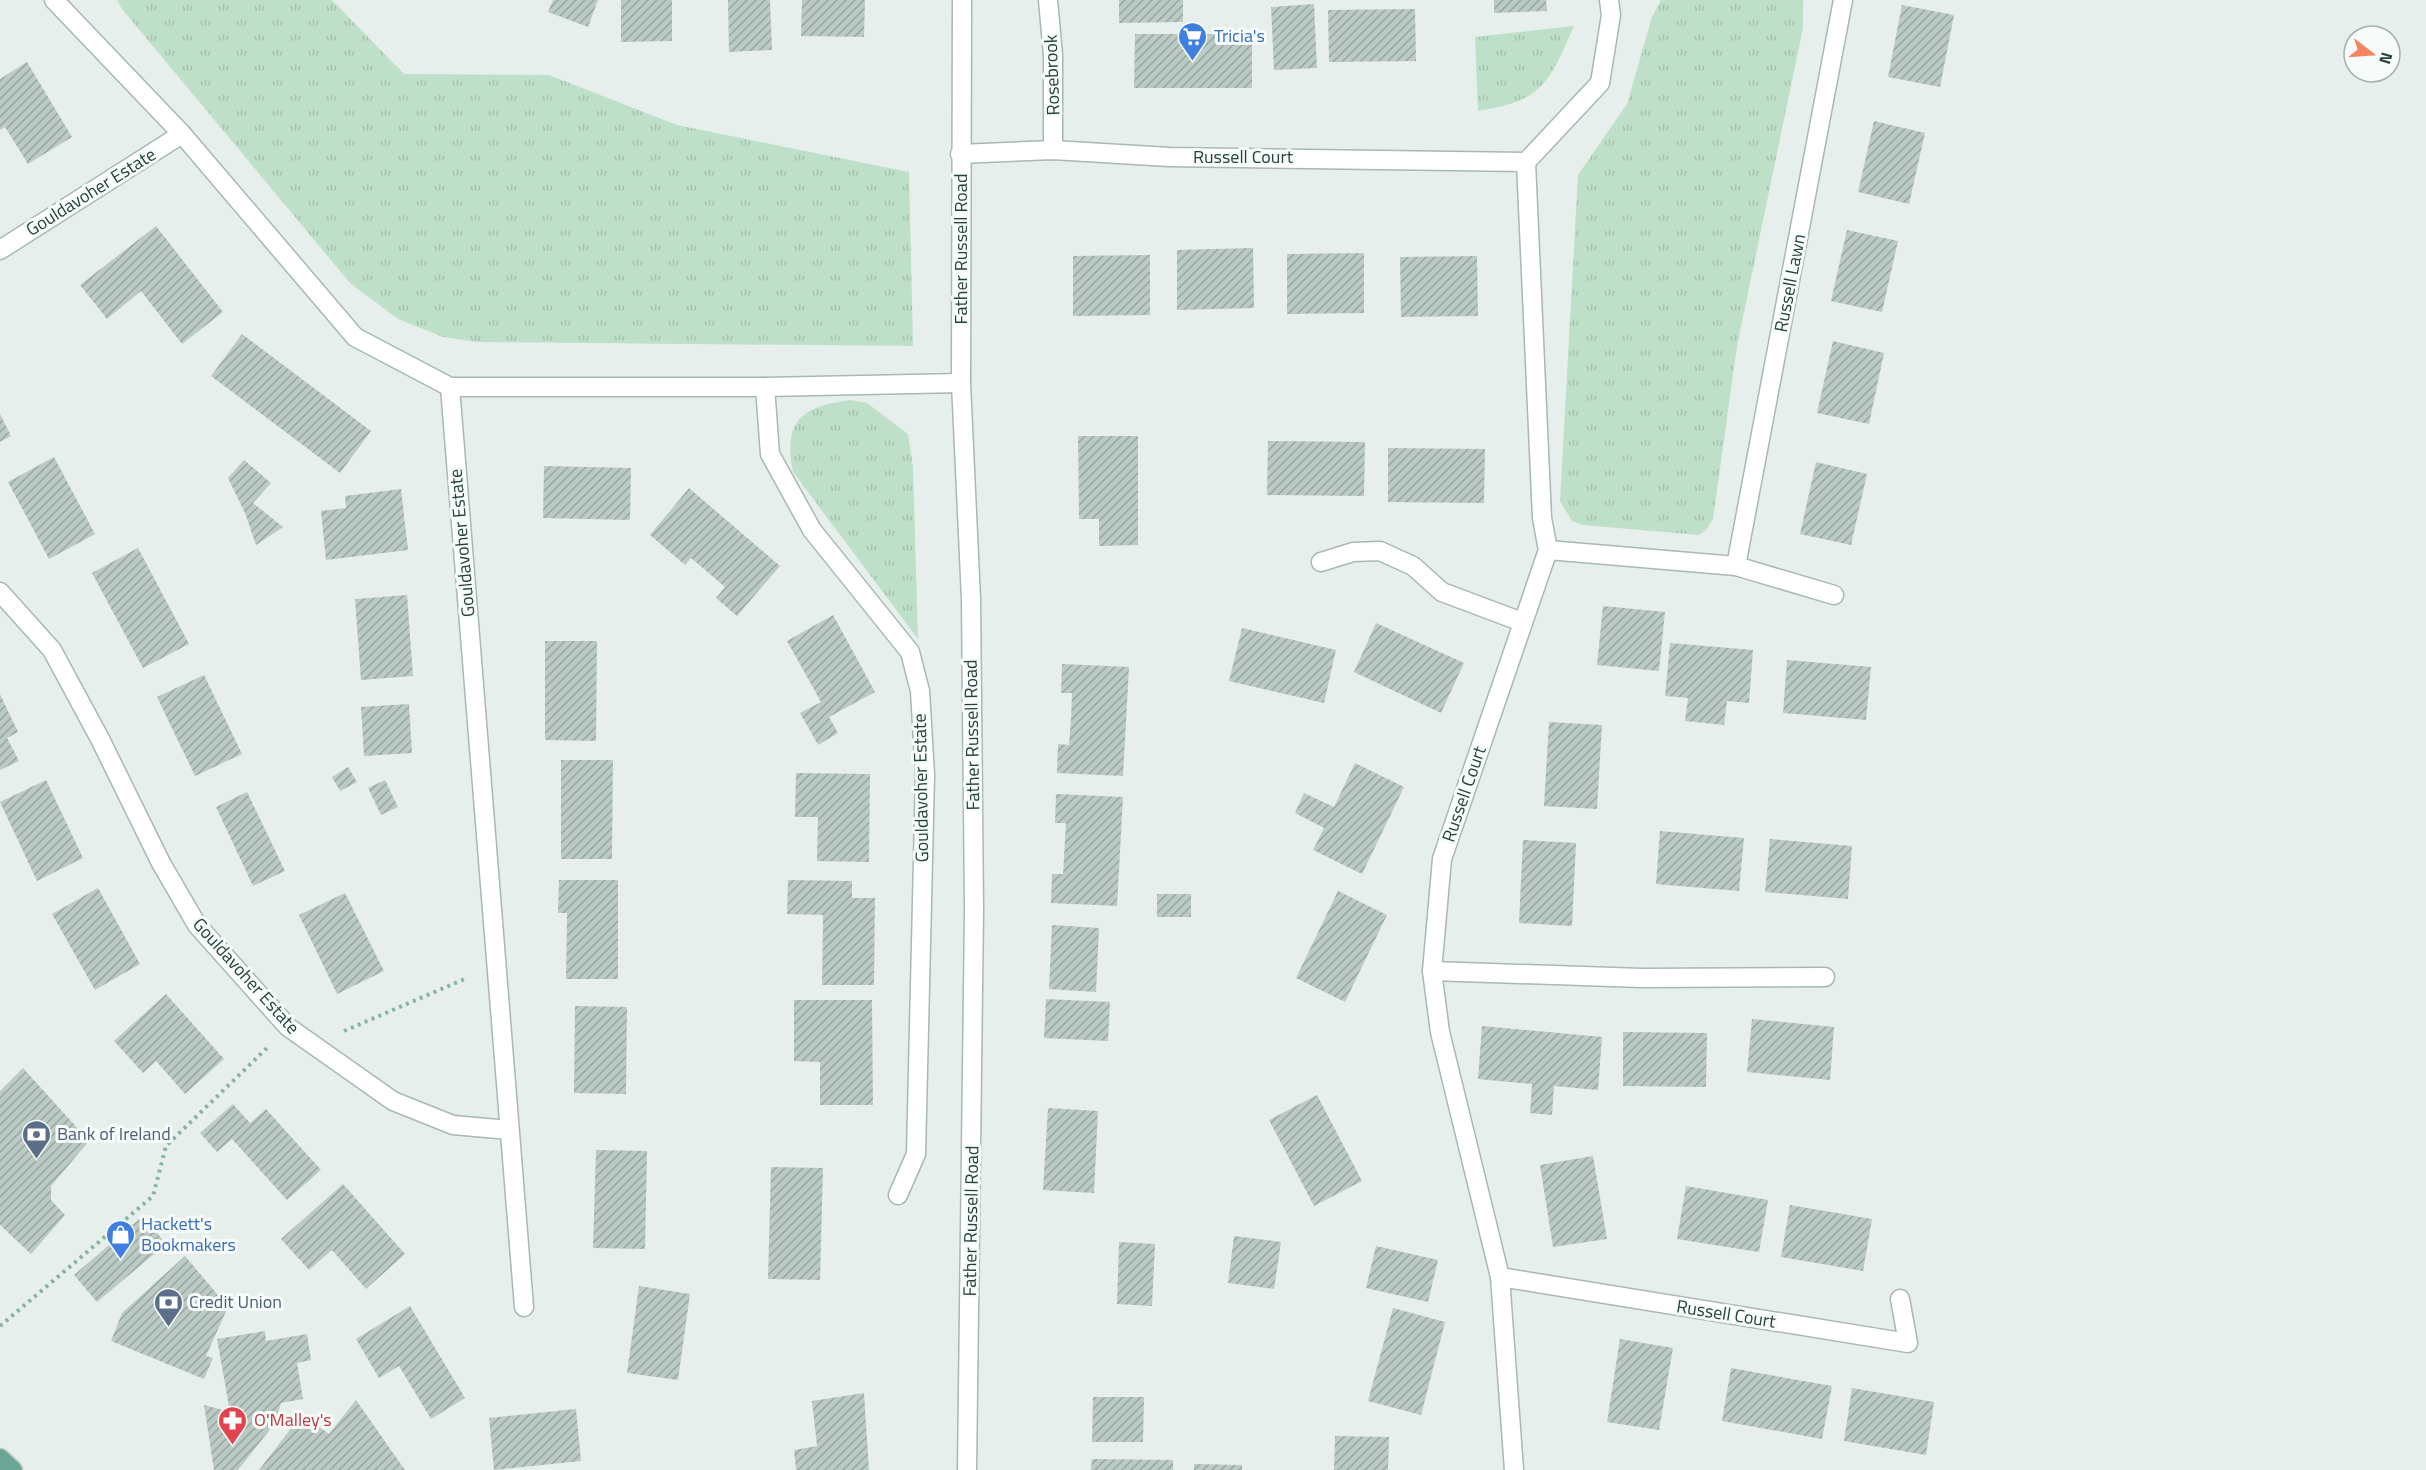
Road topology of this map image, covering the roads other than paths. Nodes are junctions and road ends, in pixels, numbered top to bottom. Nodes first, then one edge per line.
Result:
1 (54, 0) edge
2 (962, 0) edge
3 (1048, 0) edge
4 (1610, 0) edge
5 (1843, 0) edge
6 (182, 134) junction
7 (1053, 150) junction
8 (960, 153) junction
9 (1526, 162) junction
10 (0, 250) edge
11 (961, 383) junction
12 (450, 387) junction
13 (765, 387) junction
14 (1548, 550) junction
15 (1321, 562) dead end
16 (1736, 566) junction
17 (0, 592) edge
18 (1834, 595) dead end
19 (1522, 622) junction
20 (1432, 971) junction
21 (1825, 977) dead end
22 (509, 1130) junction
23 (898, 1195) dead end
24 (1500, 1277) junction
25 (1900, 1299) dead end
26 (524, 1307) dead end
27 (0, 1458) edge
28 (13, 1470) edge
29 (966, 1470) edge
30 (1514, 1470) edge

1 - 6 street
2 - 8 street, Father Russell Road
3 - 7 street, Rosebrook
4 - 9 street
5 - 16 street, Russell Lawn
6 - 10 street, Gouldavoher Estate
6 - 12 street
7 - 8 street, Russell Court
7 - 9 street, Russell Court
8 - 11 street, Father Russell Road
9 - 14 street
11 - 13 street
11 - 29 street, Father Russell Road
12 - 13 street
12 - 22 street, Gouldavoher Estate
13 - 23 street, Gouldavoher Estate
14 - 16 street
14 - 19 street, Russell Court
15 - 19 street
16 - 18 street
17 - 22 street, Gouldavoher Estate
19 - 20 street, Russell Court
20 - 21 street
20 - 24 street, Russell Court
22 - 26 street, Gouldavoher Estate
24 - 25 street, Russell Court
24 - 30 street, Russell Court
27 - 28 main road

